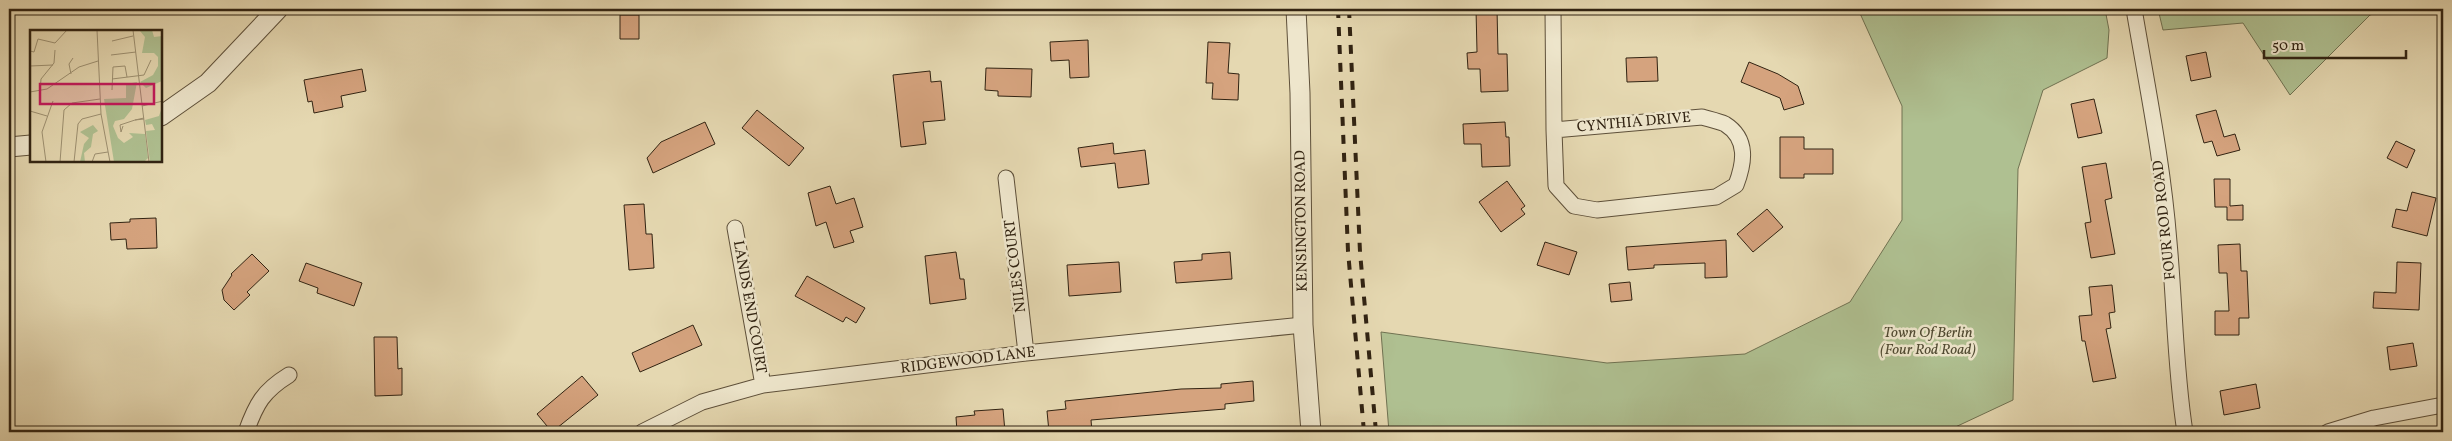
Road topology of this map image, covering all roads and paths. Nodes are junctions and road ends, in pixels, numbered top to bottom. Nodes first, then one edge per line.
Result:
1 (278, 9) edge
2 (1296, 9) edge
3 (1552, 9) edge
4 (2134, 9) edge
5 (162, 115) edge
6 (1554, 130) junction
7 (30, 145) edge
8 (9, 147) edge
9 (1006, 178) dead end
10 (735, 228) dead end
11 (1303, 326) junction
12 (1026, 353) junction
13 (289, 375) dead end
14 (763, 385) junction
15 (2443, 405) edge
16 (246, 432) edge
17 (642, 432) edge
18 (1311, 432) edge
19 (2185, 432) edge
20 (2328, 432) edge

1 - 5 street
2 - 11 street, KENSINGTON ROAD
3 - 6 street, CYNTHIA DRIVE
4 - 19 street, FOUR ROD ROAD
6 - 6 street, CYNTHIA DRIVE
7 - 8 street
9 - 12 street, NILES COURT
10 - 14 street, LANDS END COURT
11 - 12 street, RIDGEWOOD LANE
11 - 18 street, KENSINGTON ROAD
12 - 14 street, RIDGEWOOD LANE
13 - 16 street
14 - 17 street, RIDGEWOOD LANE
15 - 20 street

